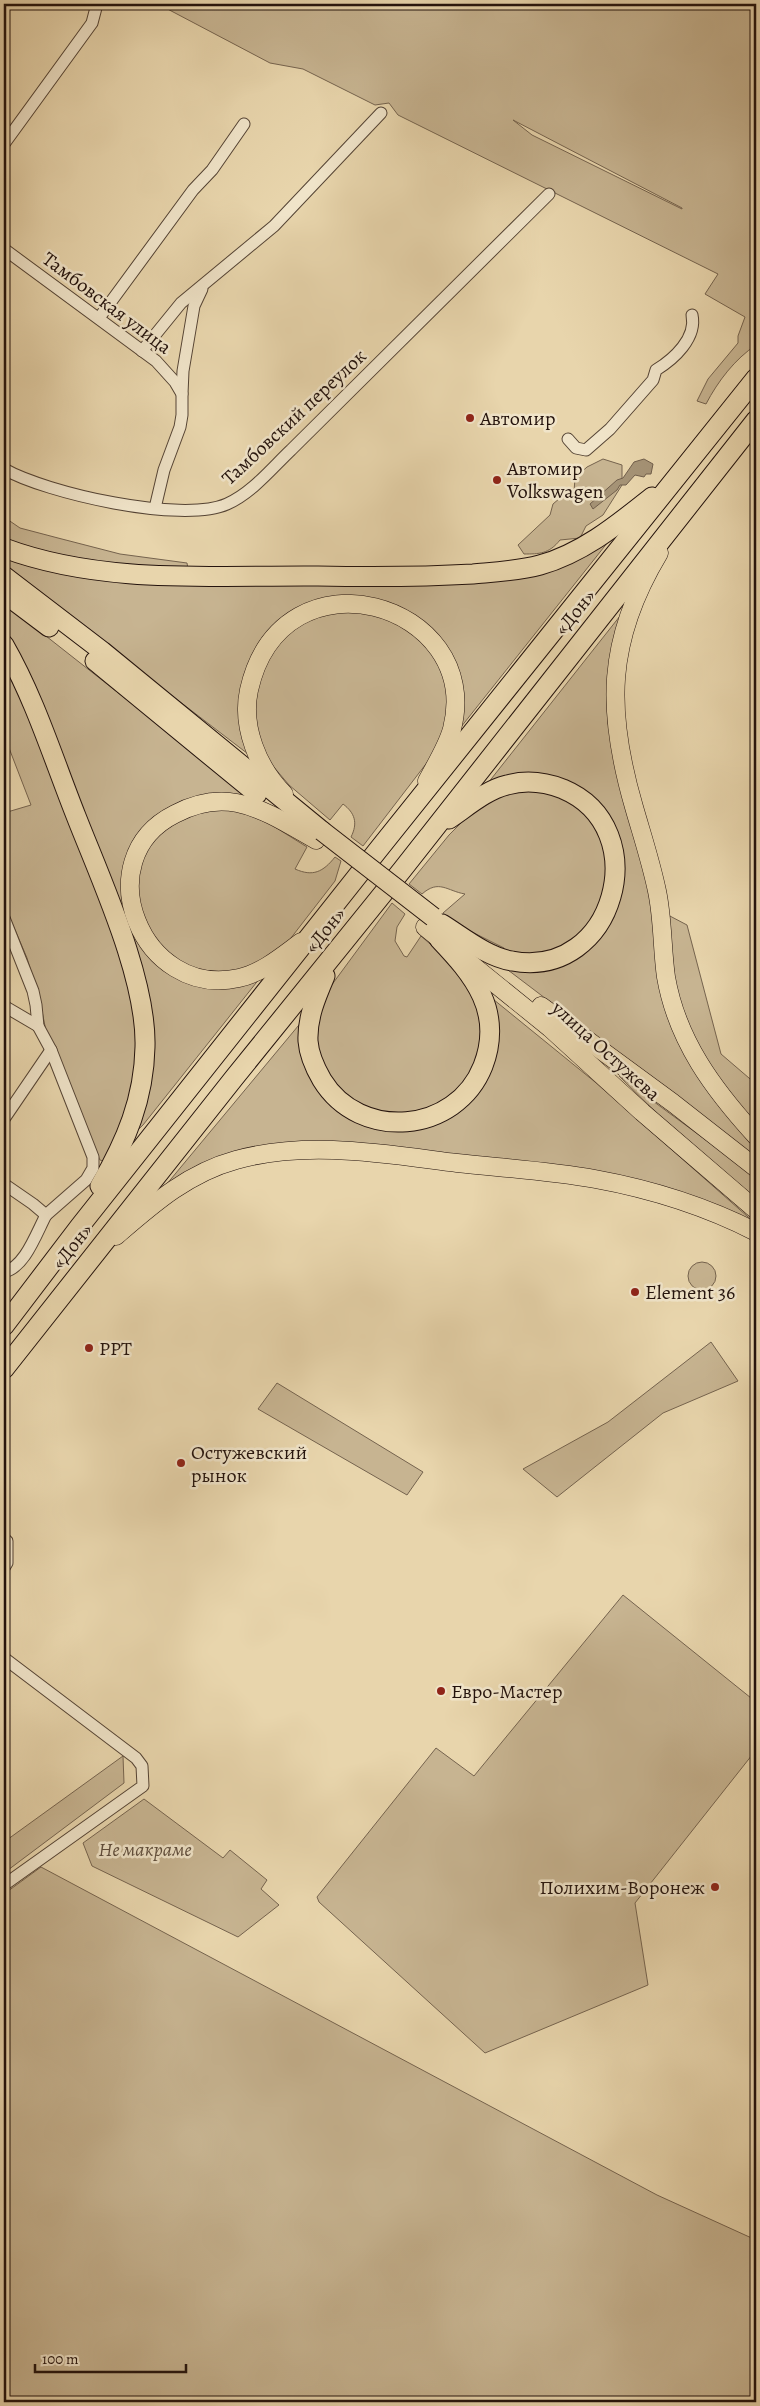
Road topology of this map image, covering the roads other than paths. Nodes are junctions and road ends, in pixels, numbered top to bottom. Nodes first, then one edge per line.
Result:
1 (97, 4) edge
2 (381, 113) dead end
3 (244, 124) dead end
4 (4, 144) edge
5 (549, 194) dead end
6 (4, 249) edge
7 (206, 284) junction
8 (692, 315) dead end
9 (100, 318) junction
10 (142, 351) junction
11 (756, 378) edge
12 (182, 394) junction
13 (756, 420) edge
14 (568, 439) dead end
15 (4, 469) edge
16 (675, 479) junction
17 (155, 508) junction
18 (680, 519) junction
19 (4, 548) edge
20 (4, 576) edge
21 (4, 593) edge
22 (4, 645) edge
23 (411, 811) junction
24 (435, 828) junction
25 (319, 836) junction
26 (4, 918) edge
27 (435, 927) junction
28 (317, 929) junction
29 (339, 949) junction
30 (4, 1006) edge
31 (38, 1026) junction
32 (51, 1050) junction
33 (4, 1119) edge
34 (756, 1136) edge
35 (756, 1168) edge
36 (4, 1184) edge
37 (756, 1210) edge
38 (46, 1215) junction
39 (80, 1226) junction
40 (756, 1232) edge
41 (95, 1254) junction
42 (4, 1272) edge
43 (4, 1326) edge
44 (4, 1369) edge
45 (4, 1539) edge
46 (4, 1568) edge
47 (4, 1658) edge
48 (4, 1886) edge

1 - 4 street
2 - 7 street
3 - 9 street
5 - 17 street, Тамбовский переулок
6 - 9 street, Тамбовская улица
7 - 10 street
7 - 12 street
8 - 14 street
9 - 10 street, Тамбовская улица
10 - 12 street, Тамбовская улица
11 - 16 highway
12 - 17 street
13 - 18 highway, «Дон»
15 - 17 street, Тамбовский переулок
16 - 19 highway
16 - 23 highway, «Дон»
18 - 24 highway, «Дон»
18 - 34 main road
20 - 25 highway
21 - 25 highway
22 - 39 highway
23 - 25 main road
23 - 28 highway, «Дон»
24 - 27 highway
24 - 29 highway, «Дон»
25 - 27 highway
25 - 28 main road
26 - 31 street
27 - 29 highway
27 - 35 main road, улица Остужева
27 - 37 main road, улица Остужева
28 - 39 highway, «Дон»
29 - 41 highway, «Дон»
30 - 31 street
31 - 32 street
32 - 33 street
32 - 38 street
36 - 38 street
38 - 42 street
39 - 43 highway, «Дон»
40 - 41 main road
41 - 44 highway, «Дон»
45 - 46 street
47 - 48 street

